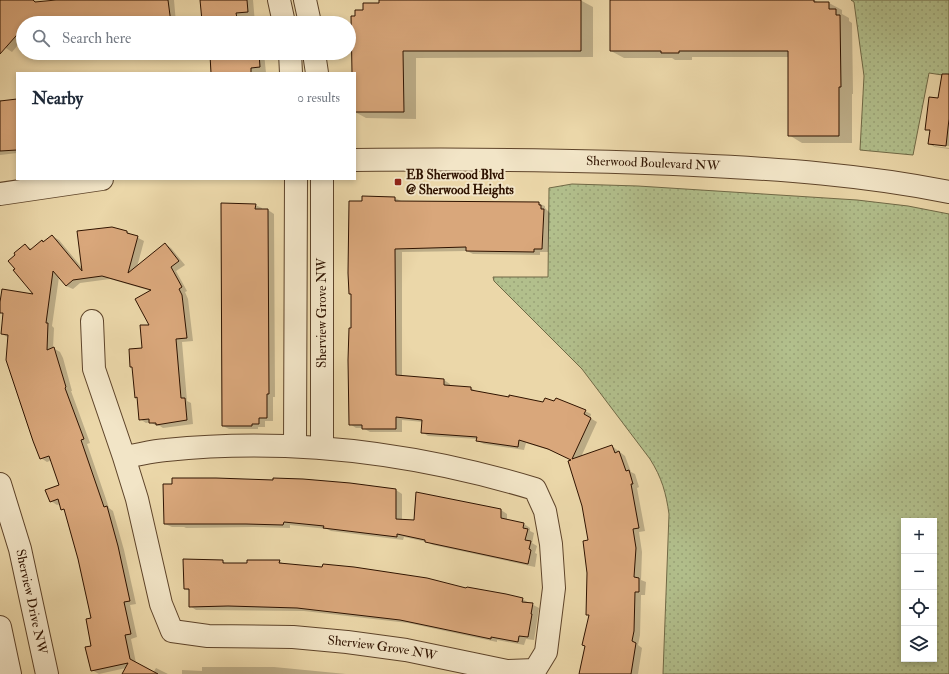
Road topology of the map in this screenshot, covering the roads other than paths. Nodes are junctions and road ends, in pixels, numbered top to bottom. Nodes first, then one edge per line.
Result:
1 (279, 0) edge
2 (305, 0) edge
3 (282, 16) edge
4 (308, 16) edge
5 (290, 60) edge
6 (315, 60) edge
7 (291, 72) edge
8 (317, 72) edge
9 (356, 160) edge
10 (95, 180) edge
11 (296, 180) edge
12 (322, 180) edge
13 (949, 192) edge
14 (0, 194) edge
15 (92, 321) dead end
16 (295, 446) junction
17 (322, 448) junction
18 (124, 458) junction
19 (0, 484) edge
20 (0, 627) edge
21 (10, 674) edge
22 (47, 674) edge

1 - 3 street
2 - 4 street
5 - 7 street
6 - 8 street
9 - 13 street, Sherwood Boulevard NW
10 - 14 street
11 - 16 street, Sherview Grove NW
12 - 17 street, Sherview Grove NW
15 - 18 street, Sherview Grove NW
16 - 17 street, Sherview Grove NW
16 - 18 street, Sherview Grove NW
17 - 18 street, Sherview Grove NW
19 - 22 street, Sherview Drive NW
20 - 21 street

